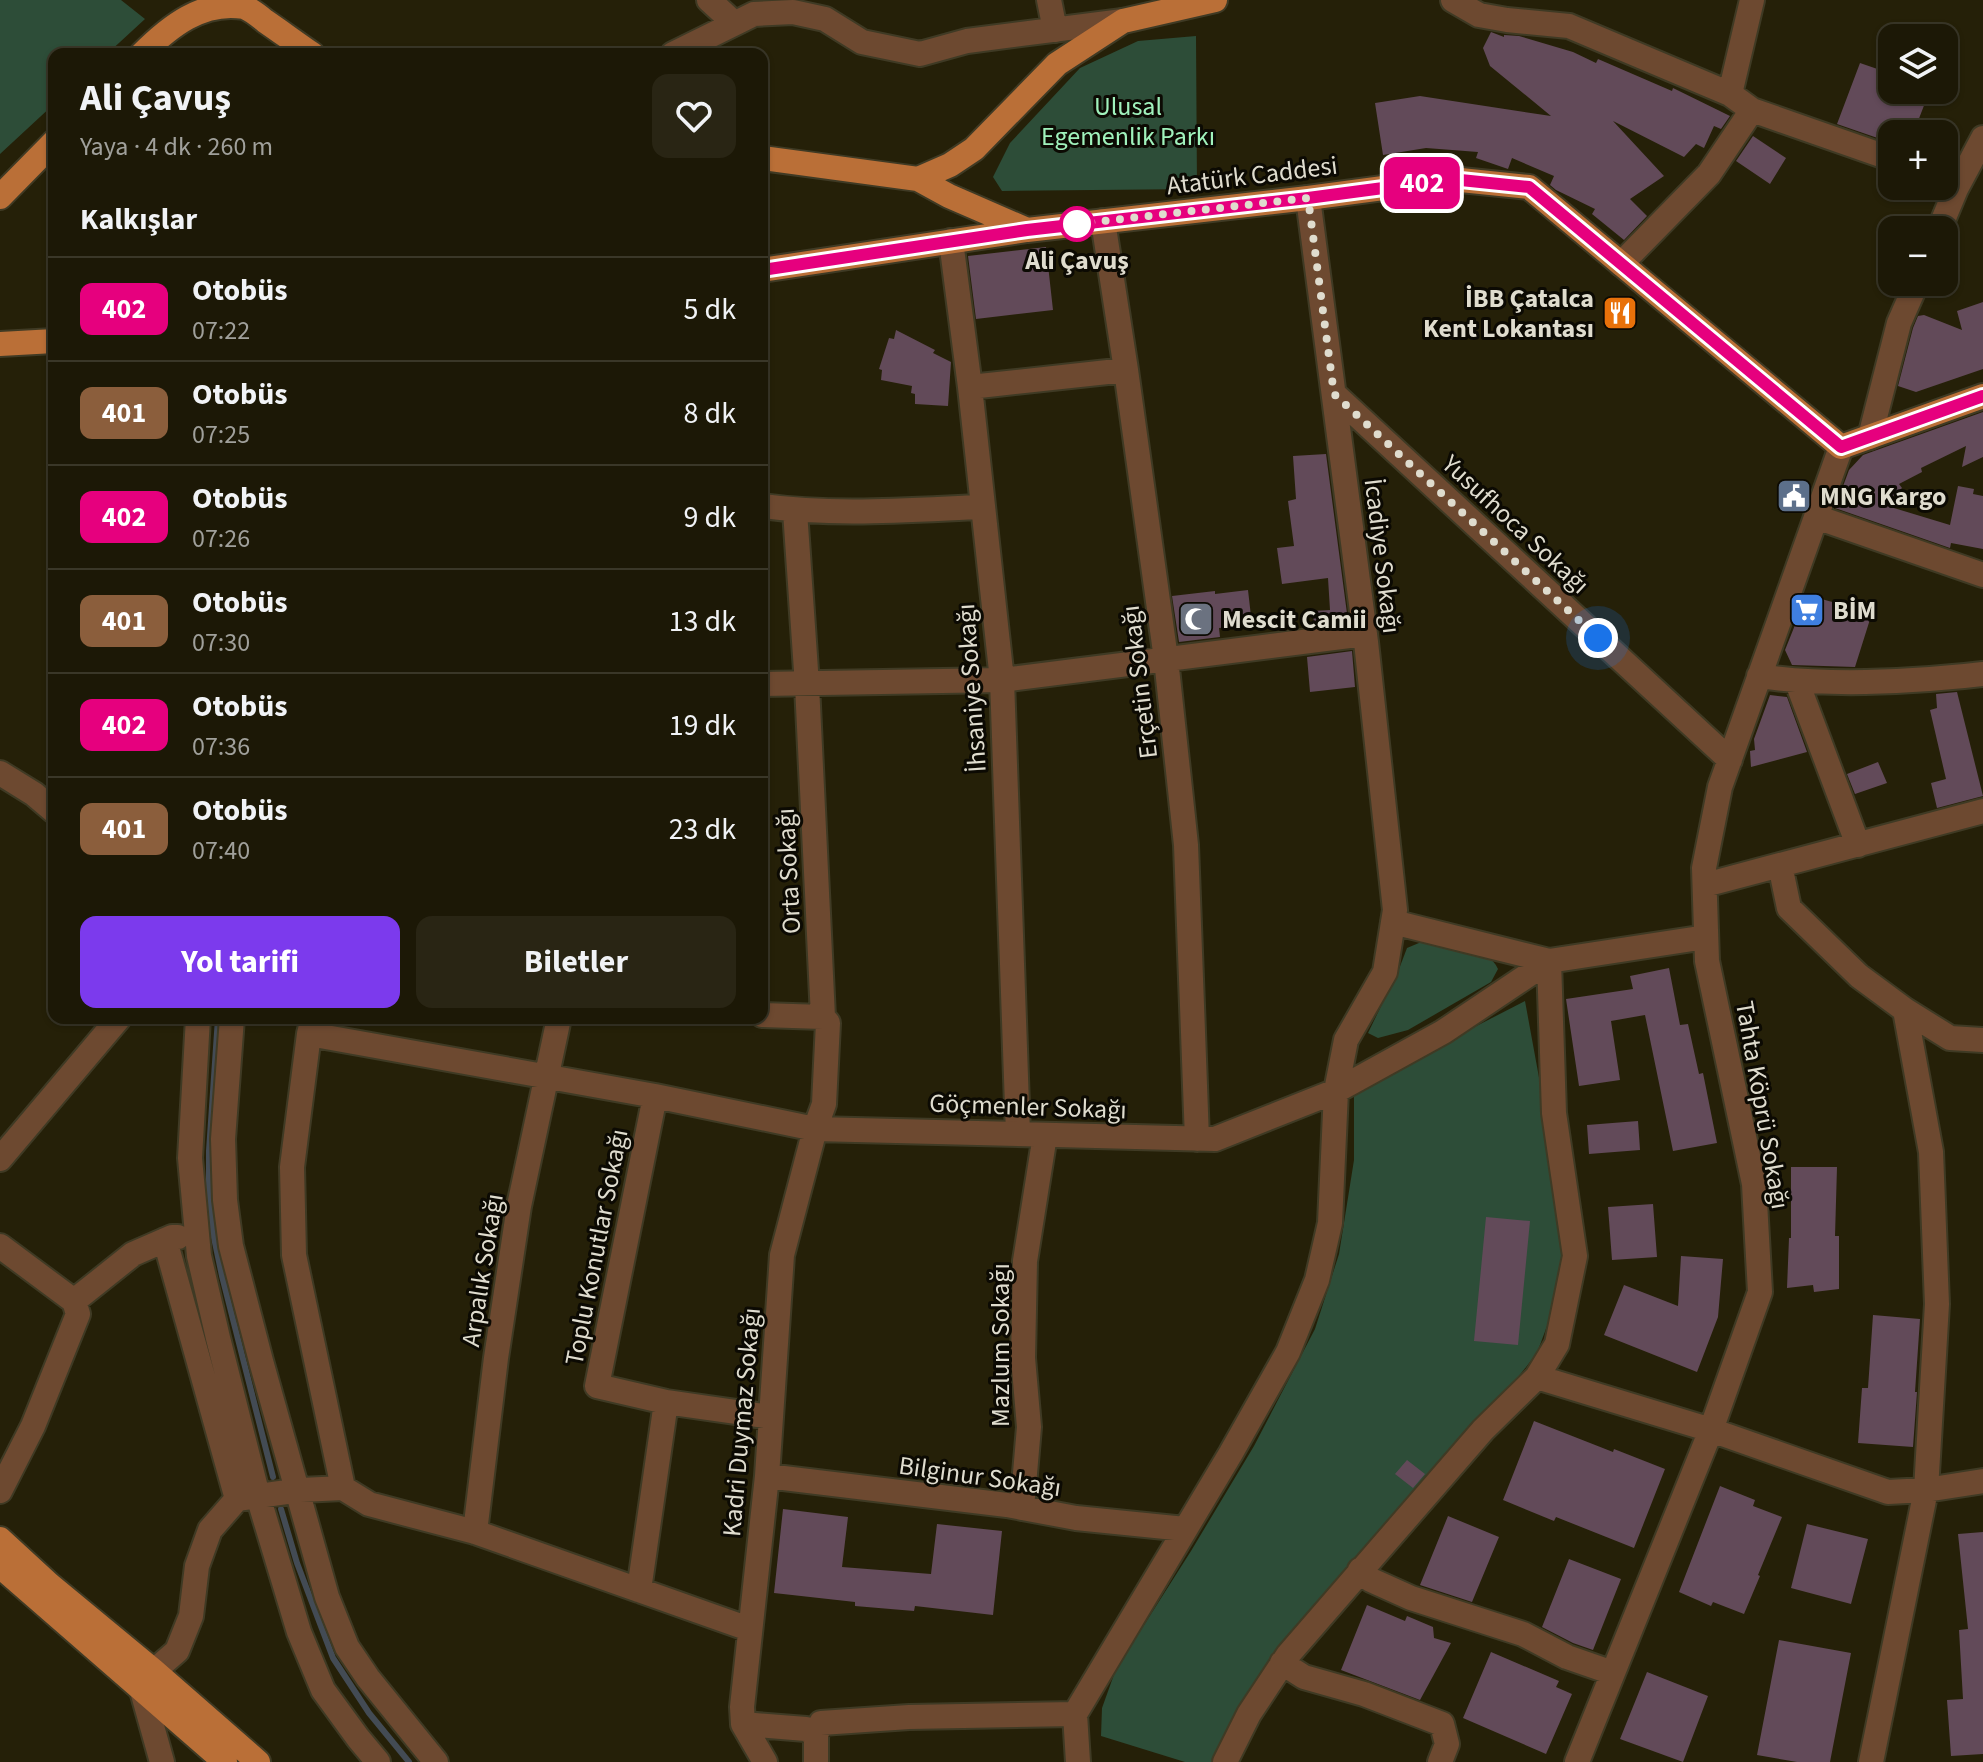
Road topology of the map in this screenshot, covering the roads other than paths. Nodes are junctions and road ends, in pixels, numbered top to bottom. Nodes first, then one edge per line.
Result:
1 (709, 0) edge
2 (1049, 0) edge
3 (1215, 0) edge
4 (1453, 0) edge
5 (1752, 0) edge
6 (212, 1) edge
7 (1153, 7) edge
8 (1123, 21) junction
9 (734, 23) junction
10 (1055, 30) junction
11 (148, 48) edge
12 (304, 48) edge
13 (685, 48) edge
14 (1730, 94) junction
15 (1752, 110) junction
16 (1983, 138) edge
17 (48, 148) edge
18 (1878, 154) edge
19 (768, 159) edge
20 (1958, 172) edge
21 (918, 179) junction
22 (0, 197) edge
23 (1308, 198) junction
24 (1103, 221) junction
25 (1027, 230) junction
26 (951, 241) junction
27 (1621, 264) junction
28 (768, 269) edge
29 (1911, 296) edge
30 (48, 341) edge
31 (2, 345) edge
32 (1126, 370) junction
33 (970, 387) junction
34 (1334, 394) junction
35 (1983, 396) edge
36 (1870, 437) junction
37 (1841, 447) junction
38 (768, 507) edge
39 (982, 507) junction
40 (795, 511) junction
41 (1816, 517) junction
42 (1983, 575) edge
43 (1365, 634) junction
44 (1166, 659) junction
45 (1983, 674) edge
46 (1759, 676) junction
47 (1002, 680) junction
48 (1797, 682) junction
49 (768, 684) edge
50 (807, 685) junction
51 (1730, 760) junction
52 (0, 773) edge
53 (44, 798) edge
54 (1983, 811) edge
55 (1858, 845) junction
56 (1780, 865) junction
57 (1705, 885) junction
58 (1393, 922) junction
59 (1706, 937) junction
60 (1549, 961) junction
61 (1905, 1010) junction
62 (768, 1015) edge
63 (823, 1017) junction
64 (114, 1024) edge
65 (198, 1024) edge
66 (232, 1024) edge
67 (558, 1024) edge
68 (311, 1026) edge
69 (1983, 1040) edge
70 (546, 1076) junction
71 (1336, 1091) junction
72 (655, 1096) junction
73 (815, 1129) junction
74 (1018, 1134) junction
75 (1045, 1135) junction
76 (1197, 1139) junction
77 (0, 1159) edge
78 (197, 1235) junction
79 (165, 1240) junction
80 (0, 1246) edge
81 (74, 1301) junction
82 (1537, 1377) junction
83 (666, 1402) junction
84 (771, 1417) junction
85 (1711, 1430) junction
86 (767, 1476) junction
87 (1983, 1481) edge
88 (343, 1488) junction
89 (297, 1490) junction
90 (1926, 1490) junction
91 (0, 1491) edge
92 (248, 1498) junction
93 (1022, 1508) junction
94 (1185, 1529) junction
95 (475, 1532) junction
96 (0, 1539) edge
97 (0, 1566) edge
98 (1360, 1570) junction
99 (639, 1590) junction
100 (749, 1629) junction
101 (1282, 1663) junction
102 (1613, 1673) junction
103 (148, 1679) junction
104 (1075, 1714) junction
105 (743, 1724) junction
106 (816, 1735) junction
107 (162, 1762) edge
108 (225, 1762) edge
109 (258, 1762) edge
110 (378, 1762) edge
111 (436, 1762) edge
112 (765, 1762) edge
113 (816, 1762) edge
114 (1078, 1762) edge
115 (1225, 1762) edge
116 (1440, 1762) edge
117 (1577, 1762) edge
118 (1871, 1762) edge

1 - 9 street
2 - 10 street
3 - 7 main road
4 - 14 street
5 - 14 street
6 - 11 main road
6 - 12 main road
7 - 8 main road
8 - 10 street
8 - 21 main road
9 - 10 street
9 - 13 street
14 - 15 street
15 - 18 street
15 - 27 street
16 - 20 street
17 - 22 main road
19 - 21 main road
21 - 25 main road
23 - 24 main road, Atatürk Caddesi
23 - 27 main road, Atatürk Caddesi
23 - 34 street, İcadiye Sokağı
24 - 25 main road, Atatürk Caddesi
24 - 32 street, Erçetin Sokağı
25 - 26 main road, Atatürk Caddesi
26 - 28 main road, Atatürk Caddesi
26 - 33 street, İhsaniye Sokağı
27 - 37 main road, Atatürk Caddesi
29 - 36 street
30 - 31 main road
32 - 33 street
32 - 44 street, Erçetin Sokağı
33 - 39 street, İhsaniye Sokağı
34 - 43 street, İcadiye Sokağı
34 - 51 street, Yusufhoca Sokağı
35 - 36 main road
36 - 37 main road
37 - 41 street, Tahta Köprü Sokağı
38 - 40 street
39 - 40 street
39 - 47 street, İhsaniye Sokağı
40 - 50 street, Orta Sokağı
41 - 42 street
41 - 46 street, Tahta Köprü Sokağı
43 - 44 street
43 - 58 street, İcadiye Sokağı
44 - 47 street
44 - 76 street, Erçetin Sokağı
45 - 48 street
46 - 48 street
46 - 51 street, Tahta Köprü Sokağı
47 - 50 street
47 - 74 street, İhsaniye Sokağı
48 - 55 street
49 - 50 street
50 - 63 street, Orta Sokağı
51 - 57 street, Tahta Köprü Sokağı
52 - 53 street
54 - 55 street
55 - 56 street
56 - 57 street
56 - 61 street
57 - 59 street, Tahta Köprü Sokağı
58 - 60 street
58 - 71 street, İcadiye Sokağı
59 - 60 street, Göçmenler Sokağı
59 - 85 street, Tahta Köprü Sokağı
60 - 71 street, Göçmenler Sokağı
60 - 82 street
61 - 69 street
61 - 90 street
62 - 63 street
63 - 73 street, Orta Sokağı
64 - 77 street
65 - 78 street
66 - 89 street
67 - 70 street, Arpalık Sokağı
68 - 70 street, Göçmenler Sokağı
68 - 88 street
70 - 72 street, Göçmenler Sokağı
70 - 95 street, Arpalık Sokağı
71 - 76 street, Göçmenler Sokağı
71 - 94 street, İcadiye Sokağı
72 - 73 street, Göçmenler Sokağı
72 - 83 street, Toplu Konutlar Sokağı
73 - 74 street, Göçmenler Sokağı
73 - 84 street, Kadri Duymaz Sokağı
74 - 75 street, Göçmenler Sokağı
75 - 76 street, Göçmenler Sokağı
75 - 93 street, Mazlum Sokağı
78 - 79 street
78 - 92 street
79 - 81 street
79 - 92 street
80 - 81 street
81 - 91 street
82 - 85 street
82 - 98 street
83 - 84 street, Toplu Konutlar Sokağı
83 - 99 street
84 - 86 street, Kadri Duymaz Sokağı
85 - 90 street
85 - 102 street, Tahta Köprü Sokağı
86 - 93 street, Bilginur Sokağı
86 - 100 street, Kadri Duymaz Sokağı
87 - 90 street
88 - 89 street
88 - 95 street
89 - 92 street
89 - 111 street
90 - 118 street
92 - 103 street
92 - 110 street
93 - 94 street, Bilginur Sokağı
94 - 104 street, İcadiye Sokağı
95 - 99 street
96 - 103 main road
97 - 103 main road
98 - 101 street
98 - 102 street
99 - 100 street
100 - 105 street, Kadri Duymaz Sokağı
101 - 115 street
101 - 116 street
102 - 117 street, Tahta Köprü Sokağı
103 - 107 street
103 - 108 main road
103 - 109 main road
104 - 106 street
104 - 114 street
105 - 106 street
105 - 112 street
106 - 113 street

